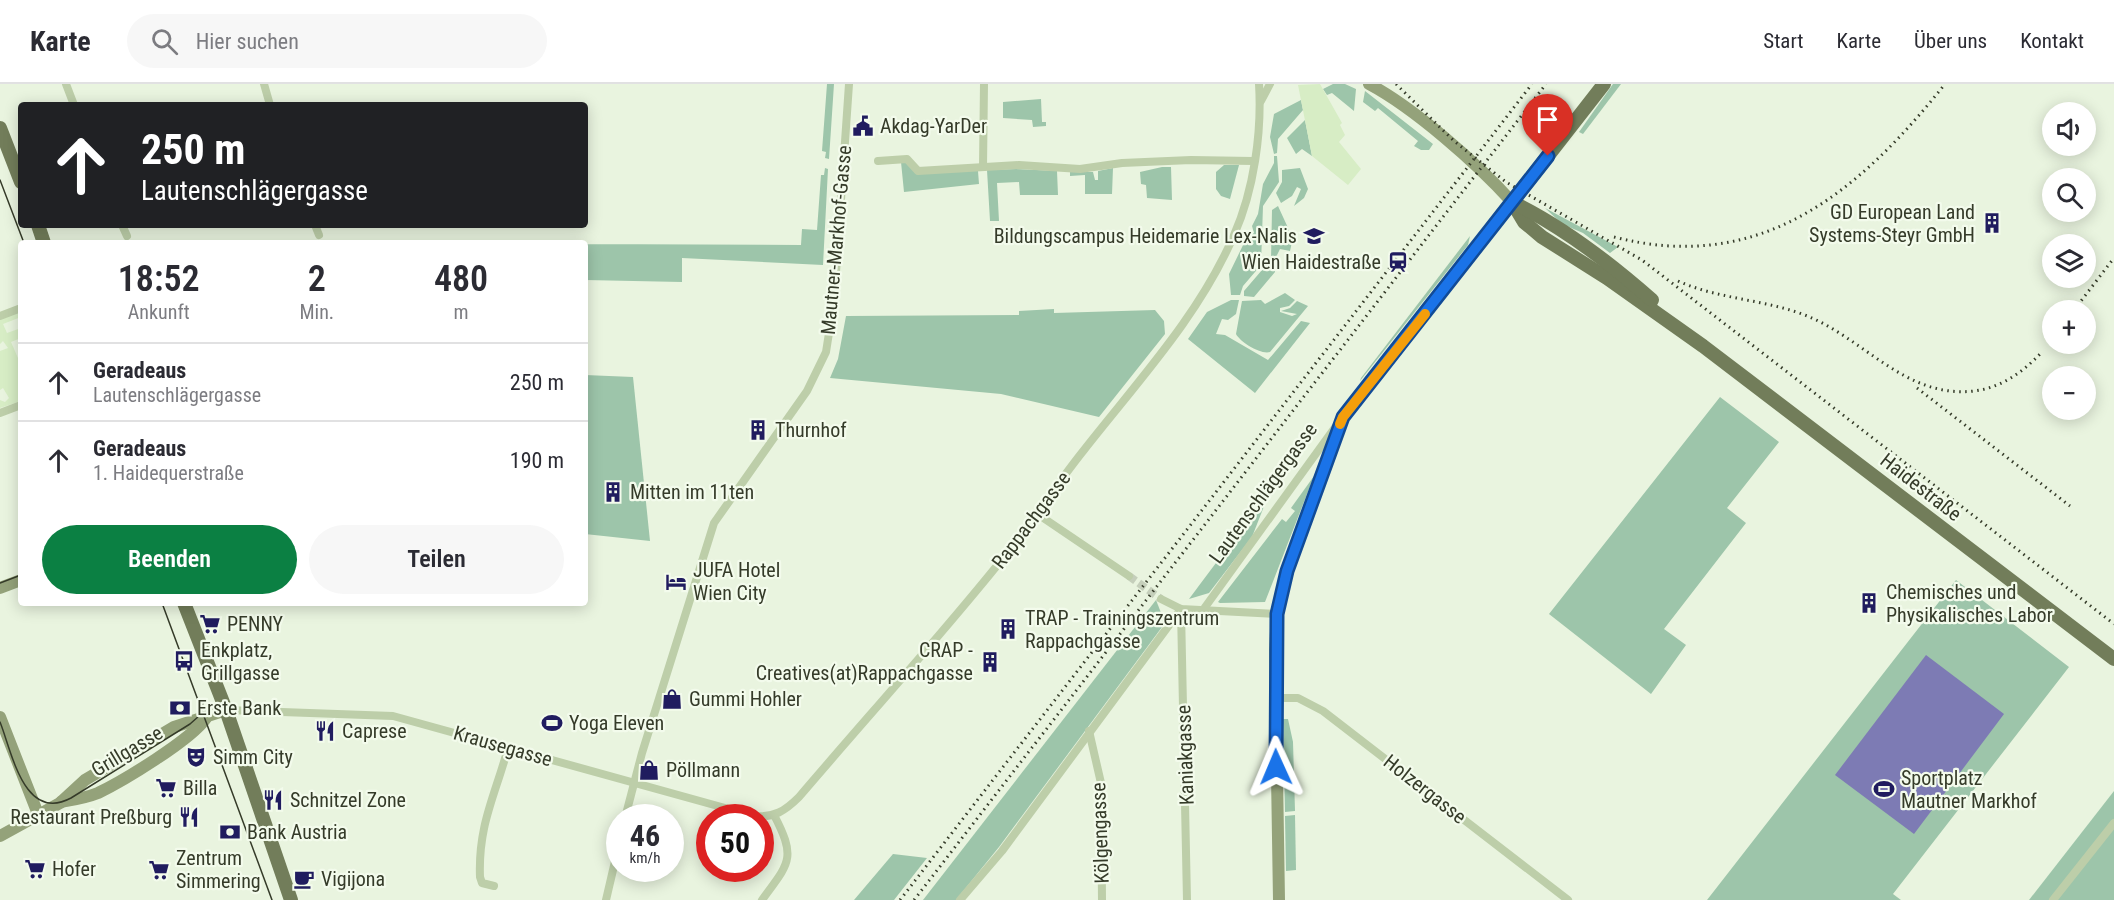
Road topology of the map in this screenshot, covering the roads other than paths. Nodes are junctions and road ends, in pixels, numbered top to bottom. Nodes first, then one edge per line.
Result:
1 (66, 84) edge
2 (264, 84) edge
3 (849, 84) edge
4 (984, 84) edge
5 (1259, 84) edge
6 (1270, 84) edge
7 (1369, 84) edge
8 (1604, 84) edge
9 (1261, 101) junction
10 (73, 102) edge
11 (269, 102) edge
12 (0, 128) edge
13 (878, 161) dead end
14 (1253, 161) junction
15 (984, 167) junction
16 (18, 174) edge
17 (1512, 202) junction
18 (123, 228) edge
19 (316, 228) edge
20 (319, 235) dead end
21 (127, 236) dead end
22 (18, 309) edge
23 (0, 316) edge
24 (18, 406) edge
25 (0, 413) edge
26 (1343, 417) junction
27 (1036, 513) junction
28 (1129, 576) tunnel mouth
29 (18, 581) edge
30 (0, 588) edge
31 (1161, 599) tunnel mouth
32 (185, 606) edge
33 (1181, 609) junction
34 (1203, 610) junction
35 (1277, 614) junction
36 (2114, 659) edge
37 (1274, 698) junction
38 (226, 710) junction
39 (2, 726) edge
40 (1089, 731) junction
41 (508, 748) junction
42 (633, 783) junction
43 (628, 804) edge
44 (710, 804) edge
45 (38, 814) junction
46 (774, 815) joint
47 (2114, 823) edge
48 (0, 836) edge
49 (610, 882) edge
50 (494, 886) dead end
51 (291, 900) edge
52 (606, 900) edge
53 (762, 900) edge
54 (960, 900) edge
55 (1102, 900) edge
56 (1187, 900) edge
57 (1279, 900) edge
58 (1568, 900) edge
59 (2054, 900) edge

1 - 10 street
2 - 11 street
3 - 42 street, Mautner-Markhof-Gasse
4 - 15 street
5 - 9 street, Rappachgasse
6 - 9 street, Rappachgasse
7 - 17 main road, Haidestraße
8 - 17 main road
9 - 14 street, Rappachgasse
12 - 16 main road
13 - 15 street
14 - 15 street
14 - 27 street, Rappachgasse
17 - 26 main road, Lautenschlägergasse
17 - 36 main road, Haidestraße
18 - 21 street
19 - 20 street
22 - 23 street
24 - 25 street
26 - 34 street, Lautenschlägergasse
26 - 35 main road
27 - 28 street
27 - 46 street, Rappachgasse
29 - 30 main road
31 - 33 street
32 - 38 main road
33 - 34 street
33 - 40 street
33 - 56 street, Kaniakgasse
34 - 35 street
35 - 37 main road
37 - 57 main road
37 - 58 street, Holzergasse
38 - 41 street, Krausegasse
38 - 45 main road, Grillgasse
38 - 51 main road
39 - 45 main road
40 - 54 street
40 - 55 street, Kölgengasse
41 - 42 street, Krausegasse
41 - 50 street
42 - 43 street, Mautner-Markhof-Gasse
42 - 44 street, Krausegasse
45 - 48 main road, Grillgasse
46 - 53 street
47 - 59 street
49 - 52 street

